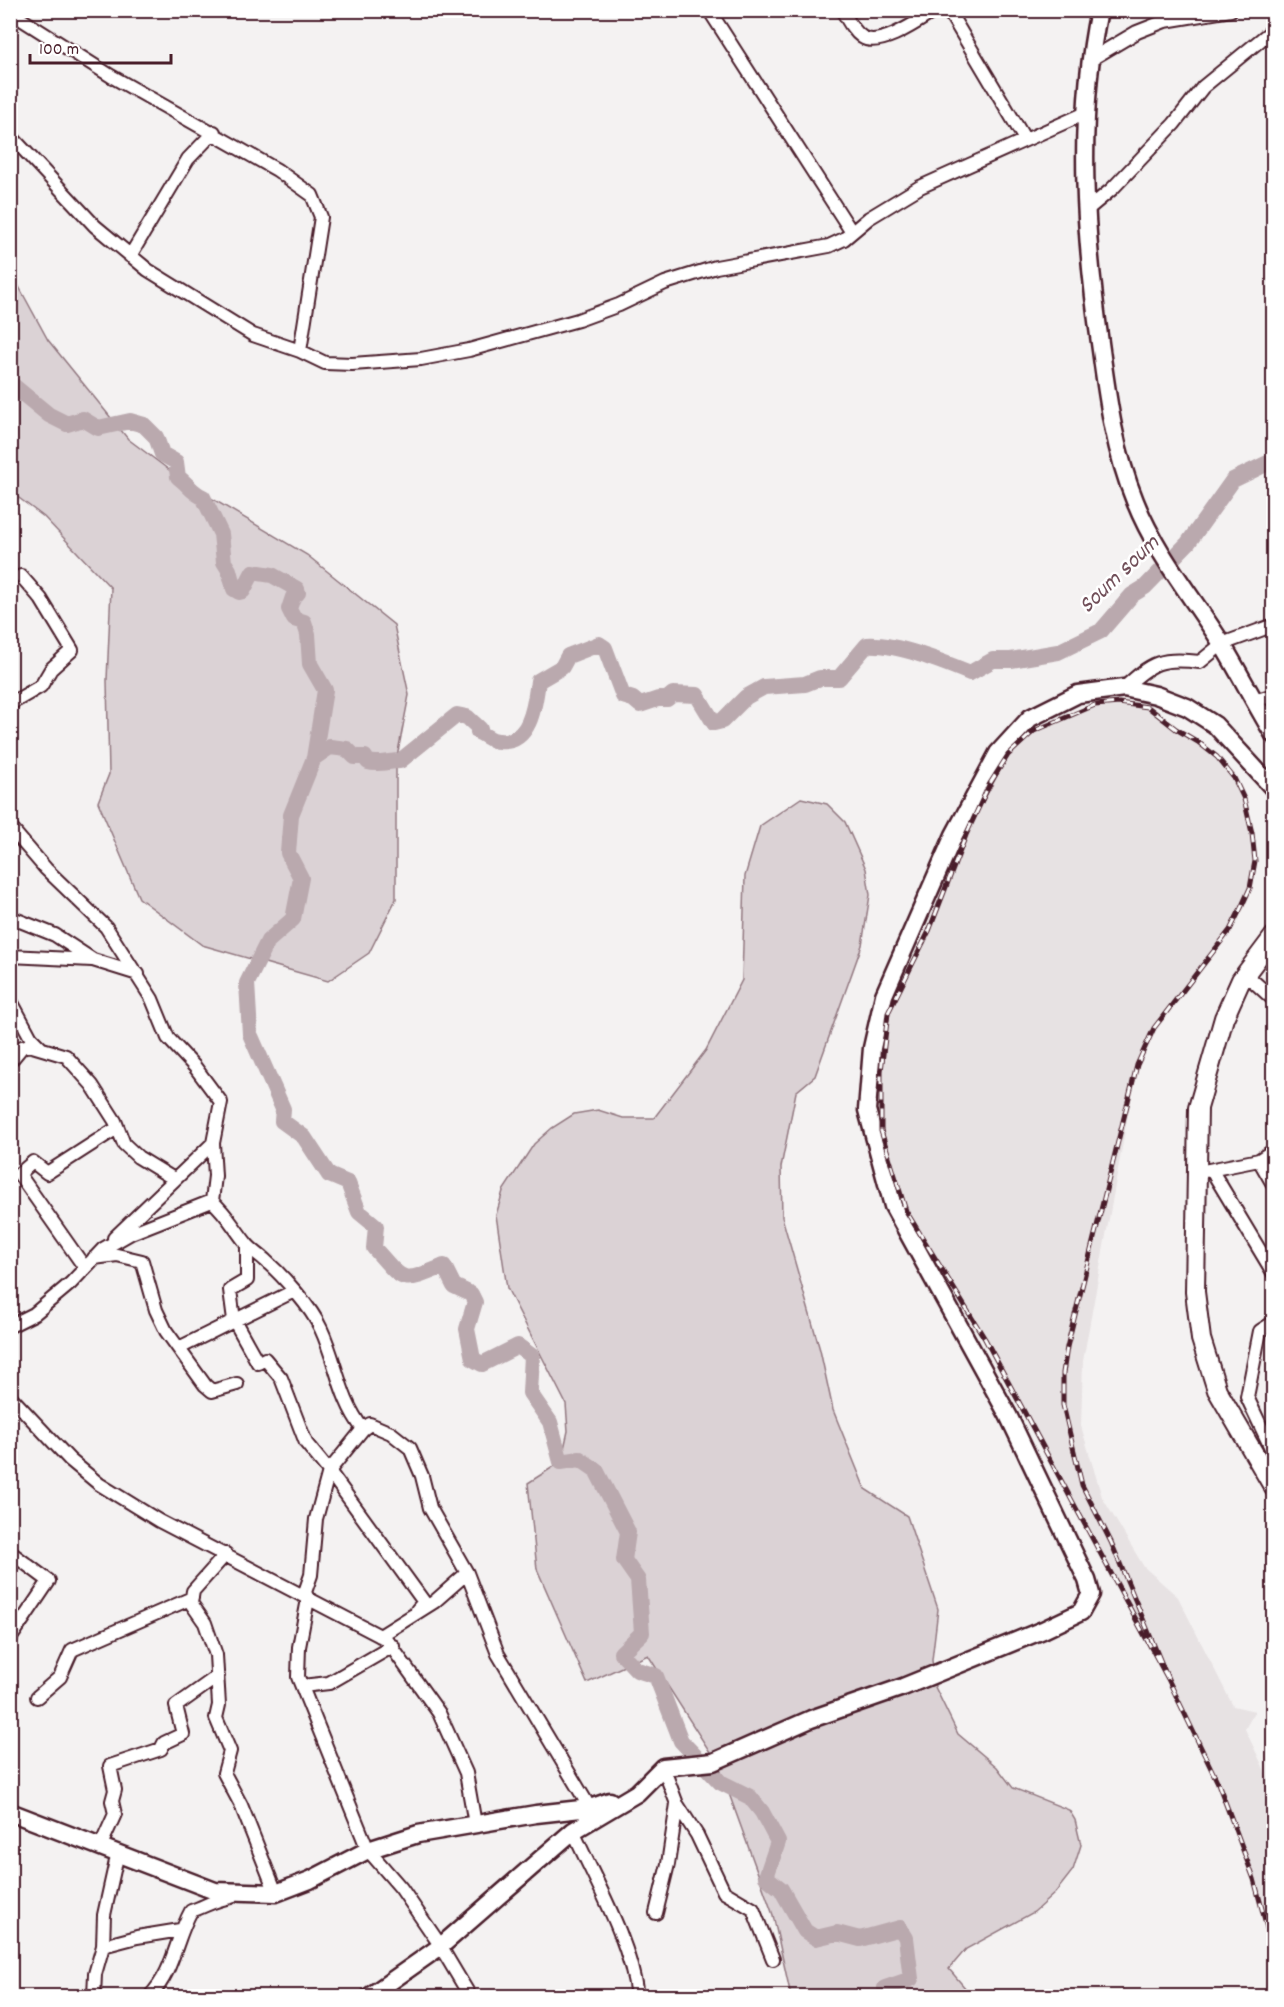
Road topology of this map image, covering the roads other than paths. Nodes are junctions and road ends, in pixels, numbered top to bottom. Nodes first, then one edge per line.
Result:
1 (709, 10) edge
2 (842, 10) edge
3 (936, 10) edge
4 (948, 10) edge
5 (1231, 10) edge
6 (10, 12) edge
7 (1214, 12) edge
8 (1095, 13) edge
9 (1274, 29) edge
10 (1093, 58) junction
11 (1086, 113) junction
12 (214, 132) junction
13 (10, 135) edge
14 (1024, 138) junction
15 (1088, 208) junction
16 (851, 231) junction
17 (130, 256) junction
18 (300, 351) junction
19 (1274, 558) edge
20 (1274, 570) edge
21 (21, 576) dead end
22 (1274, 625) edge
23 (1222, 644) junction
24 (1124, 688) junction
25 (1274, 695) edge
26 (1254, 701) junction
27 (10, 704) edge
28 (1274, 735) edge
29 (1274, 789) edge
30 (10, 827) edge
31 (10, 917) edge
32 (1274, 936) edge
33 (10, 956) edge
34 (93, 960) junction
35 (138, 974) junction
36 (1241, 980) junction
37 (10, 999) edge
38 (1274, 1000) edge
39 (42, 1048) junction
40 (13, 1058) dead end
41 (117, 1128) junction
42 (213, 1143) junction
43 (1274, 1150) edge
44 (1259, 1160) junction
45 (1203, 1170) junction
46 (174, 1179) junction
47 (1274, 1186) edge
48 (212, 1201) junction
49 (247, 1245) junction
50 (98, 1253) junction
51 (85, 1268) junction
52 (1274, 1274) edge
53 (294, 1291) junction
54 (234, 1320) junction
55 (1274, 1322) edge
56 (10, 1326) edge
57 (179, 1348) junction
58 (237, 1384) dead end
59 (10, 1396) edge
60 (363, 1429) junction
61 (1261, 1467) junction
62 (329, 1471) junction
63 (1274, 1488) edge
64 (10, 1552) edge
65 (226, 1554) junction
66 (466, 1573) junction
67 (192, 1598) junction
68 (308, 1599) junction
69 (417, 1610) junction
70 (380, 1636) junction
71 (10, 1639) edge
72 (393, 1646) junction
73 (218, 1676) junction
74 (302, 1686) junction
75 (37, 1697) dead end
76 (663, 1767) junction
77 (637, 1793) junction
78 (677, 1804) junction
79 (590, 1808) junction
80 (10, 1812) edge
81 (475, 1824) junction
82 (573, 1831) junction
83 (101, 1845) junction
84 (368, 1850) junction
85 (118, 1852) junction
86 (246, 1891) junction
87 (276, 1893) junction
88 (656, 1913) dead end
89 (180, 1930) junction
90 (103, 1946) junction
91 (441, 1946) junction
92 (773, 1959) dead end
93 (94, 1996) edge
94 (150, 1996) edge
95 (370, 1996) edge
96 (470, 1996) edge
97 (637, 1996) edge

1 - 16 street
2 - 3 street
4 - 14 street
5 - 7 street
6 - 12 street
7 - 10 street
8 - 10 street
9 - 15 street
10 - 11 street
11 - 14 street
11 - 15 street
12 - 17 street
12 - 18 street
13 - 17 street
14 - 16 street
15 - 23 street
16 - 18 street
17 - 18 street
19 - 20 street
21 - 27 street
22 - 23 street
23 - 24 street
23 - 26 street
24 - 29 street
24 - 76 street
25 - 26 street
26 - 28 street
30 - 35 street
31 - 34 street
32 - 36 main road
33 - 34 street
34 - 35 street
35 - 42 street
36 - 38 street
36 - 45 main road
37 - 39 street
39 - 40 street
39 - 41 street
41 - 46 street
41 - 51 street
42 - 46 street
42 - 48 street
43 - 44 street
44 - 45 street
44 - 47 street
45 - 52 street
45 - 61 main road
46 - 50 street
48 - 49 street
48 - 50 street
49 - 53 street
49 - 54 street
50 - 51 street
50 - 57 street
51 - 56 street
53 - 54 street
53 - 60 street
54 - 57 street
54 - 62 street
55 - 61 street
57 - 58 street
59 - 65 street
60 - 62 street
60 - 66 street
61 - 63 main road
62 - 68 street
62 - 69 street
64 - 71 street
65 - 67 street
65 - 68 street
66 - 69 street
66 - 79 street
67 - 73 street
67 - 75 street
68 - 70 street
68 - 74 street
69 - 70 street
70 - 72 street
72 - 74 street
72 - 81 street
73 - 83 street
73 - 87 street
74 - 84 street
76 - 77 street
76 - 78 street
77 - 79 street
77 - 82 street
78 - 88 street
78 - 92 street
79 - 81 street
80 - 83 street
81 - 84 street
82 - 91 street
82 - 97 street
83 - 85 street
84 - 87 street
84 - 91 street
85 - 86 street
85 - 90 street
86 - 87 street
86 - 89 street
89 - 90 street
89 - 94 street
90 - 93 street
91 - 95 street
91 - 96 street

